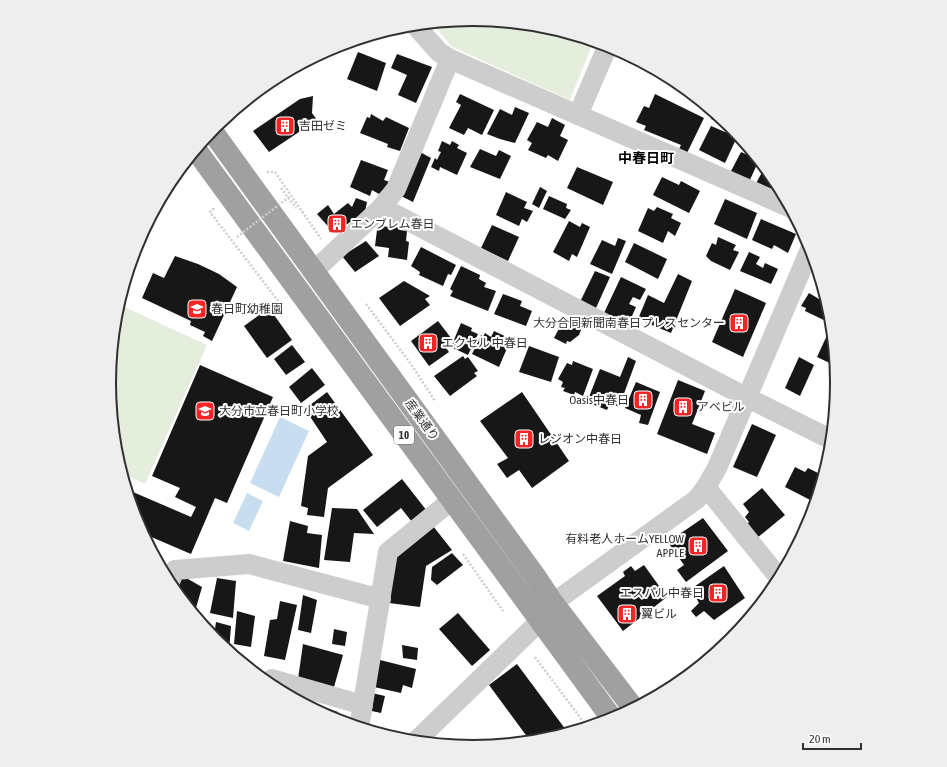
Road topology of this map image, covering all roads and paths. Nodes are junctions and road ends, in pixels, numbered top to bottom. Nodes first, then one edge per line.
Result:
1 (420, 30) edge
2 (605, 51) edge
3 (450, 59) junction
4 (578, 115) junction
5 (216, 136) edge
6 (199, 155) edge
7 (267, 172) dead end
8 (289, 197) dead end
9 (783, 204) edge
10 (381, 208) junction
11 (237, 237) dead end
12 (331, 255) junction
13 (807, 256) edge
14 (314, 271) junction
15 (361, 298) dead end
16 (748, 398) junction
17 (439, 406) dead end
18 (827, 437) edge
19 (706, 487) junction
20 (452, 500) junction
21 (776, 574) edge
22 (172, 576) edge
23 (381, 599) junction
24 (553, 603) junction
25 (540, 621) junction
26 (535, 657) dead end
27 (272, 679) dead end
28 (631, 705) edge
29 (363, 706) junction
30 (609, 714) edge
31 (360, 722) edge
32 (584, 723) edge
33 (420, 737) edge

1 - 3 street
2 - 4 street
3 - 4 street
3 - 10 street
4 - 9 street
5 - 14 highway, 産業通り / 10
6 - 20 highway, 産業通り / 10
7 - 12 path
8 - 11 path, bridge
10 - 12 street
10 - 16 street
12 - 14 street
13 - 16 street
14 - 24 highway, 産業通り / 10
15 - 17 path
16 - 18 street
16 - 19 street
19 - 21 street
19 - 24 street
20 - 23 street
20 - 25 highway, 産業通り / 10
22 - 23 street
23 - 29 street
24 - 25 street
24 - 28 highway, 産業通り / 10
25 - 30 highway, 産業通り / 10
25 - 33 street
26 - 32 path
27 - 29 street
29 - 31 street

